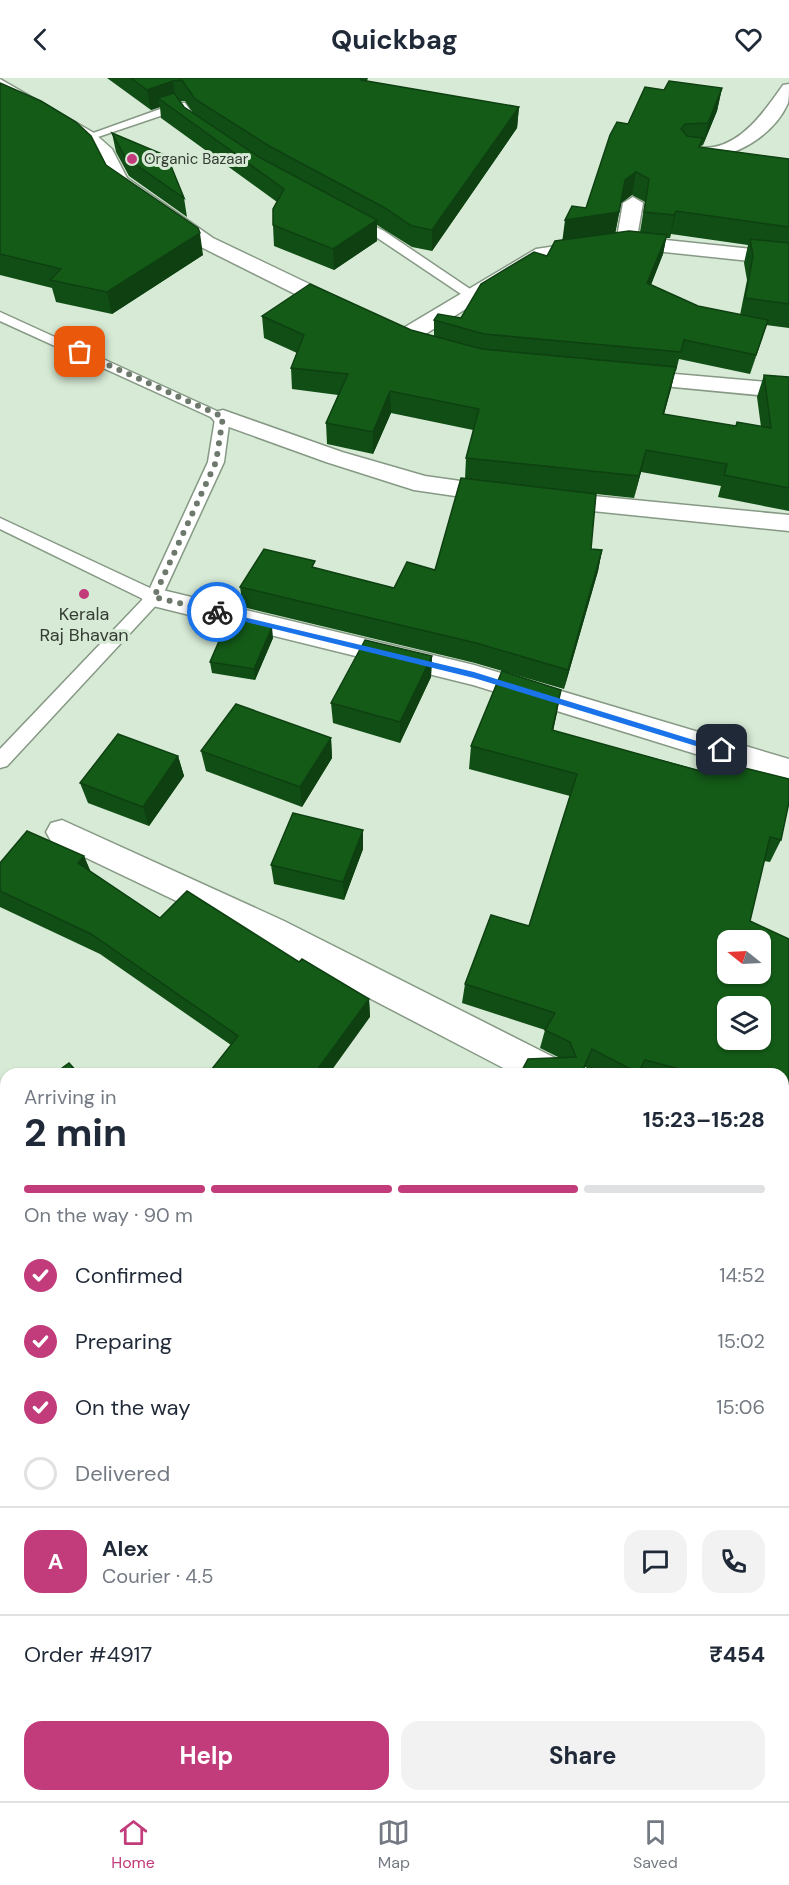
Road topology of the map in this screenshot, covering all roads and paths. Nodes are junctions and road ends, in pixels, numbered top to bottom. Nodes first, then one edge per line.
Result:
1 (0, 84) edge
2 (789, 89) edge
3 (192, 123) edge
4 (88, 137) junction
5 (688, 153) edge
6 (633, 202) dead end
7 (342, 214) edge
8 (626, 242) junction
9 (789, 259) edge
10 (472, 295) junction
11 (0, 316) edge
12 (384, 329) junction
13 (430, 348) edge
14 (610, 375) edge
15 (789, 391) edge
16 (223, 417) junction
17 (0, 523) edge
18 (789, 523) edge
19 (154, 597) junction
20 (0, 761) edge
21 (789, 771) edge
22 (62, 832) dead end
23 (538, 1068) edge

1 - 4 street
2 - 5 street
3 - 4 lane
4 - 12 street
6 - 8 street
7 - 10 lane
8 - 9 street
8 - 10 street
10 - 12 street
11 - 16 lane
12 - 13 street
14 - 15 street
16 - 18 street
16 - 19 lane
17 - 19 lane
19 - 20 lane
19 - 21 street
22 - 23 street

